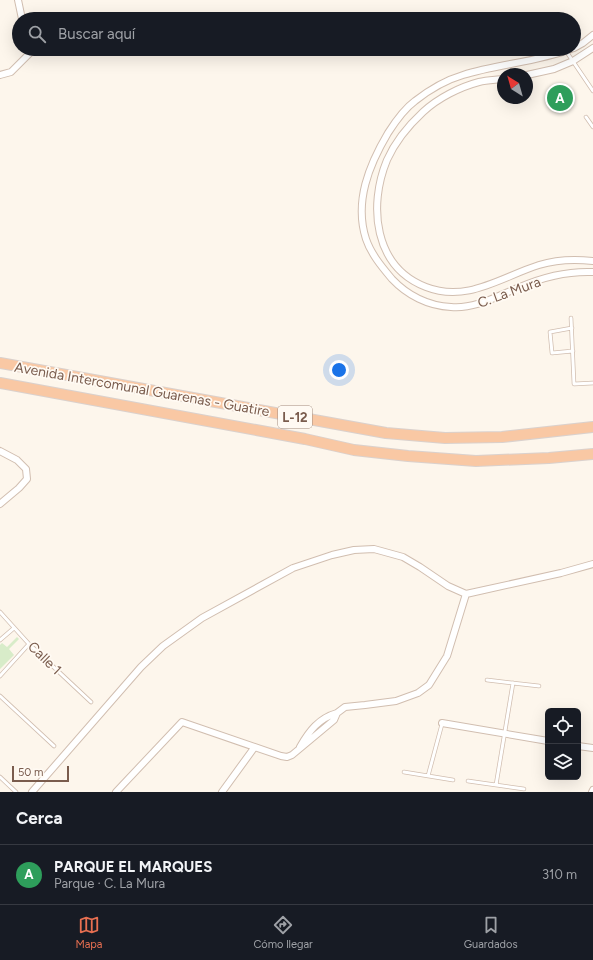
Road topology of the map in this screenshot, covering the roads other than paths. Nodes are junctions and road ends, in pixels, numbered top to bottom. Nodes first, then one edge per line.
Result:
1 (18, 0) edge
2 (21, 12) edge
3 (593, 35) edge
4 (581, 44) edge
5 (593, 48) edge
6 (27, 56) edge
7 (542, 56) edge
8 (572, 56) edge
9 (581, 56) edge
10 (581, 56) edge
11 (573, 61) junction
12 (533, 74) edge
13 (0, 76) edge
14 (497, 80) edge
15 (593, 91) edge
16 (586, 117) dead end
17 (593, 127) edge
18 (593, 261) edge
19 (593, 272) edge
20 (571, 318) dead end
21 (572, 328) junction
22 (573, 351) junction
23 (0, 363) edge
24 (0, 383) edge
25 (593, 383) edge
26 (593, 427) edge
27 (0, 451) edge
28 (593, 454) edge
29 (0, 504) edge
30 (593, 564) edge
31 (466, 594) junction
32 (0, 612) edge
33 (14, 628) junction
34 (0, 640) edge
35 (29, 644) junction
36 (0, 676) edge
37 (487, 680) dead end
38 (513, 683) junction
39 (539, 686) dead end
40 (0, 696) edge
41 (91, 702) dead end
42 (442, 723) joint
43 (505, 734) junction
44 (545, 741) edge
45 (54, 746) dead end
46 (581, 746) edge
47 (254, 748) junction
48 (593, 748) edge
49 (404, 772) dead end
50 (428, 776) junction
51 (0, 777) edge
52 (453, 780) dead end
53 (468, 781) dead end
54 (496, 785) junction
55 (524, 789) dead end
56 (16, 792) edge
57 (32, 792) edge
58 (116, 792) edge
59 (222, 792) edge

1 - 2 street
3 - 4 street, C. La Mura
5 - 10 street
6 - 13 street
7 - 19 street, C. La Mura
8 - 11 lane
9 - 11 street
11 - 12 street
11 - 15 lane
14 - 18 street
16 - 17 lane
20 - 21 lane
21 - 22 lane
21 - 22 lane
22 - 25 lane
23 - 26 highway, Avenida Intercomunal Guarenas - Guatire / L-12
24 - 28 highway, Avenida Intercomunal Guarenas - Guatire / L-12
27 - 29 street
30 - 31 street
31 - 47 street
31 - 57 street
32 - 33 lane, Calle 1
33 - 34 lane
33 - 35 lane, Calle 1
35 - 36 lane
35 - 41 lane, Calle 1
37 - 38 lane
38 - 39 lane
38 - 43 lane
40 - 45 lane
42 - 43 street
42 - 50 lane
43 - 44 street
43 - 54 lane
46 - 48 street
47 - 58 street
47 - 59 street
49 - 50 lane
50 - 52 lane
51 - 56 lane
53 - 54 lane
54 - 55 lane

